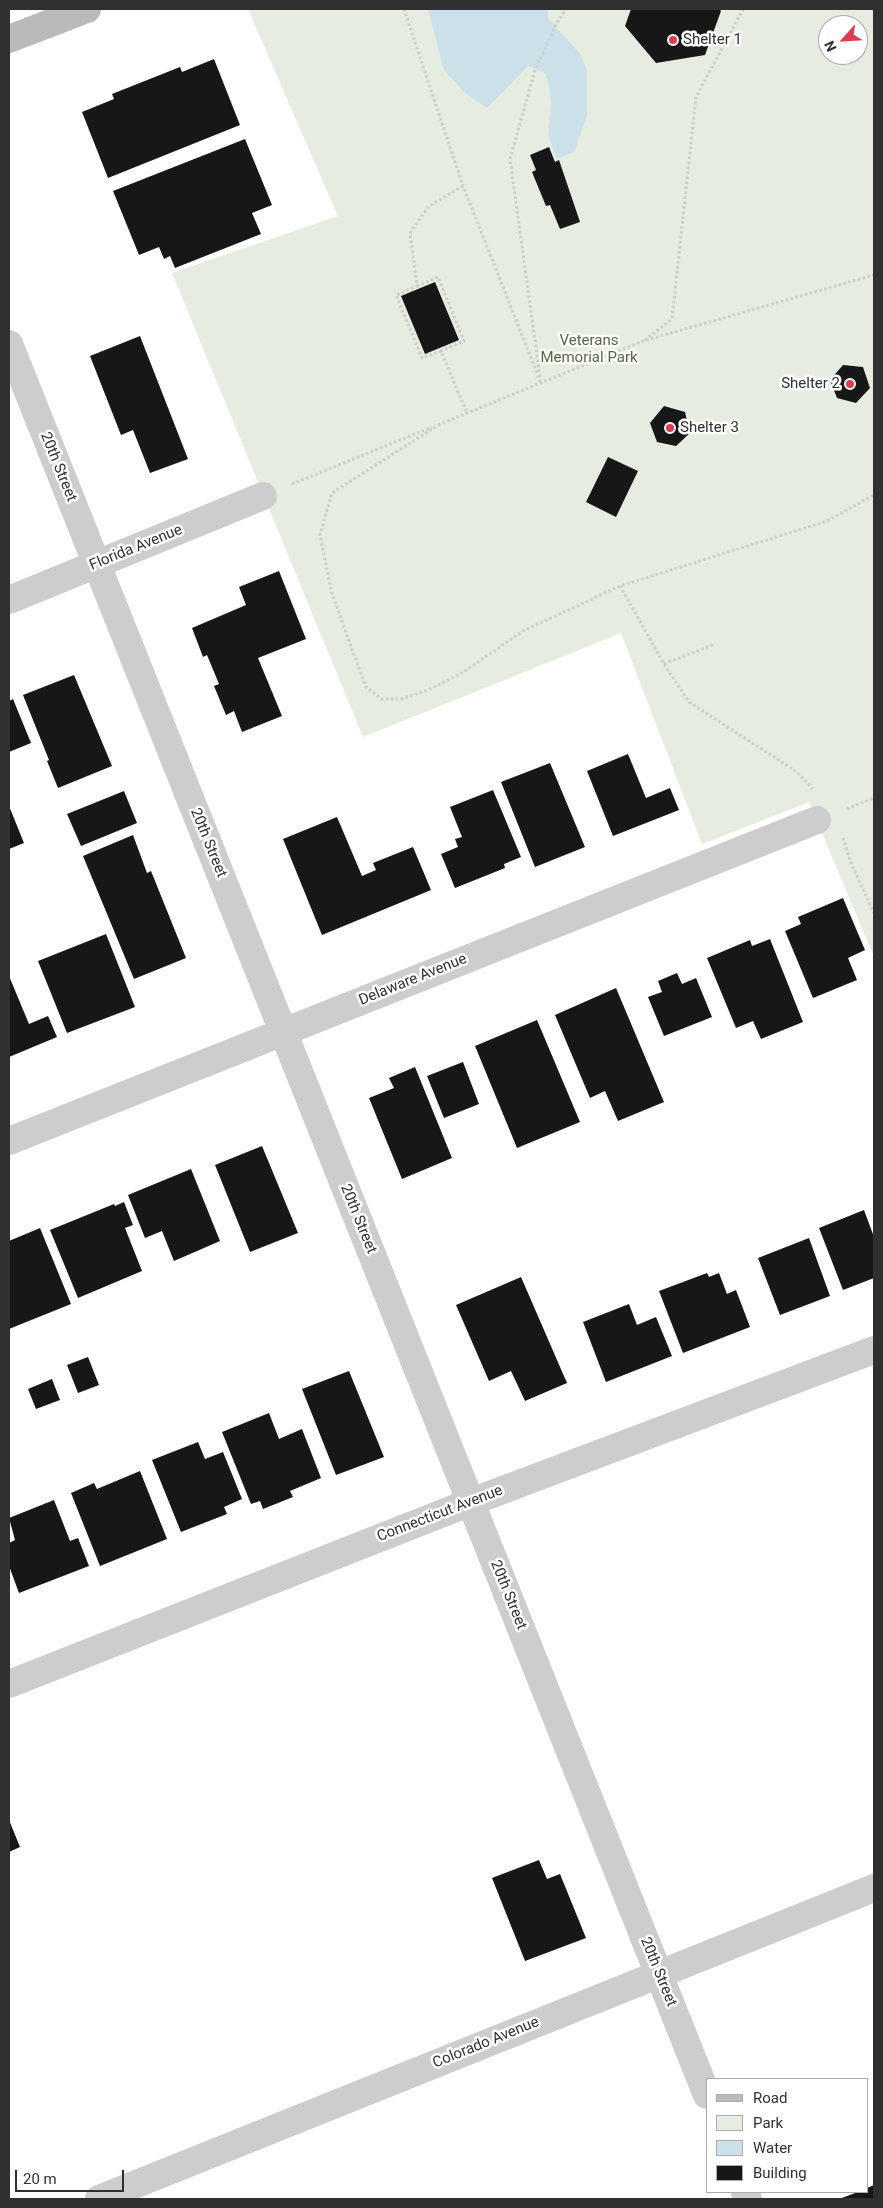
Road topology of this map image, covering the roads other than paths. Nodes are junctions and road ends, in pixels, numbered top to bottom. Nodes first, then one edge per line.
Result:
1 (87, 9) edge
2 (9, 39) edge
3 (9, 344) edge
4 (264, 496) road end
5 (97, 564) junction
6 (9, 600) edge
7 (829, 825) road end
8 (284, 1031) junction
9 (9, 1140) edge
10 (874, 1350) edge
11 (471, 1502) junction
12 (9, 1684) edge
13 (874, 1888) edge
14 (658, 1973) junction
15 (706, 2093) edge
16 (99, 2199) edge

1 - 2 main road
3 - 5 street, 20th Street
4 - 5 street, Florida Avenue
5 - 6 street, Florida Avenue
5 - 8 street, 20th Street
7 - 8 street, Delaware Avenue
8 - 9 street, Delaware Avenue
8 - 11 street, 20th Street
10 - 11 street, Connecticut Avenue
11 - 12 street, Connecticut Avenue
11 - 14 street, 20th Street
13 - 14 street, Colorado Avenue
14 - 15 street, 20th Street
14 - 16 street, Colorado Avenue

